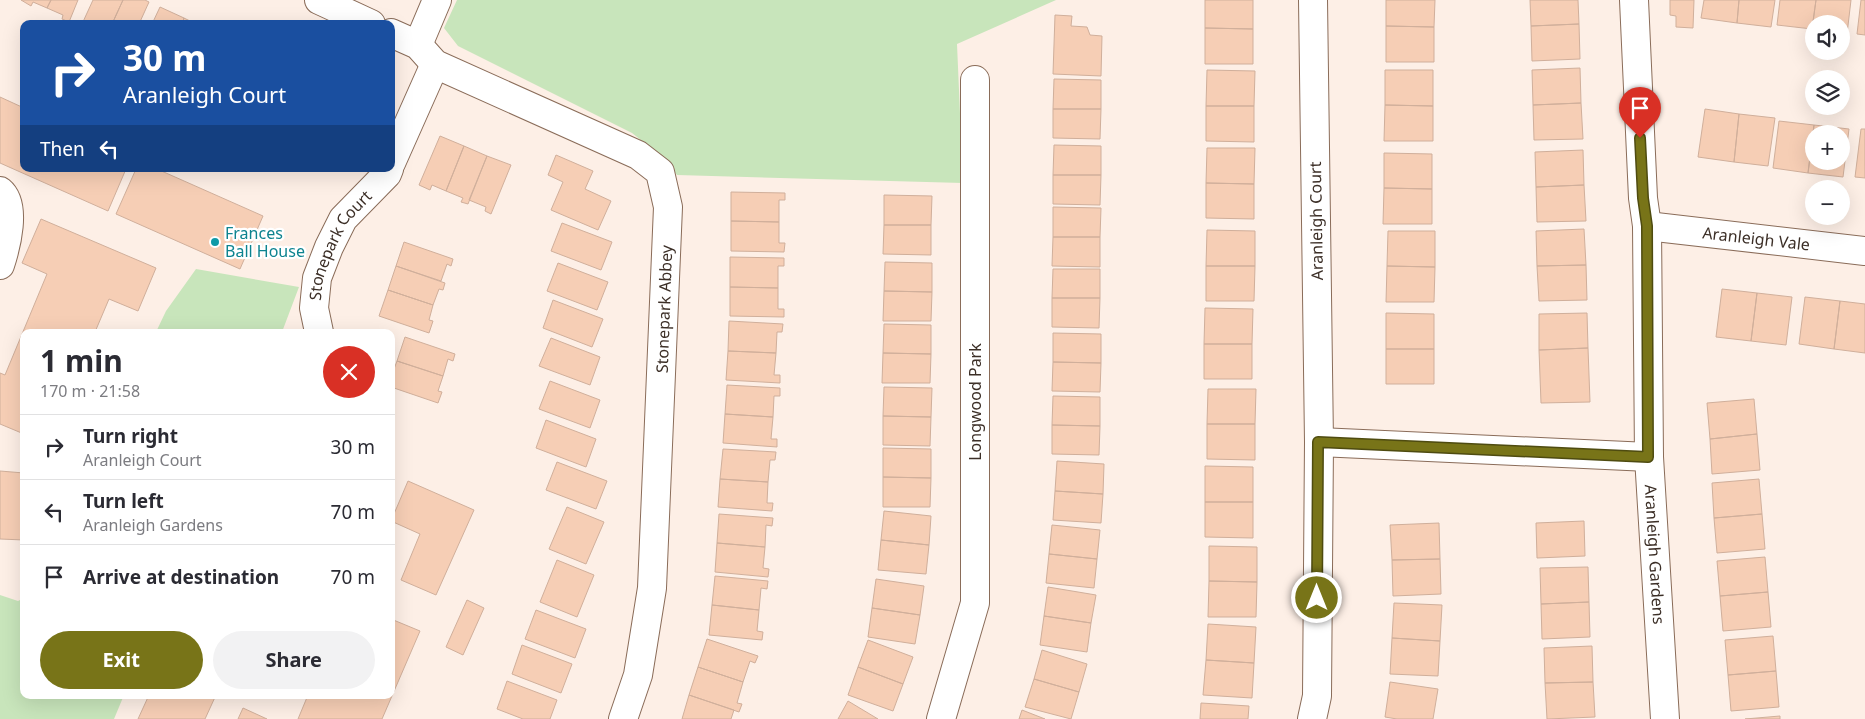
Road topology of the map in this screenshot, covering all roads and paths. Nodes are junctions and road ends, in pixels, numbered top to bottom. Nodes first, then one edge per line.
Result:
1 (319, 0) edge
2 (436, 0) edge
3 (1313, 0) edge
4 (1634, 0) edge
5 (362, 20) edge
6 (395, 36) edge
7 (426, 55) junction
8 (975, 80) dead end
9 (395, 151) edge
10 (387, 172) edge
11 (0, 191) edge
12 (1647, 226) junction
13 (1865, 251) edge
14 (0, 265) edge
15 (318, 329) edge
16 (1318, 442) junction
17 (1648, 457) junction
18 (623, 719) edge
19 (941, 719) edge
20 (1312, 719) edge
21 (1665, 719) edge

1 - 5 street
2 - 7 street
3 - 16 street, Aranleigh Court
4 - 12 street, Aranleigh Gardens
6 - 7 street, Stonepark Abbey
7 - 9 street
7 - 18 street, Stonepark Abbey
8 - 19 street, Longwood Park
10 - 15 street, Stonepark Court
11 - 14 street
12 - 13 street, Aranleigh Vale
12 - 17 street, Aranleigh Gardens
16 - 17 street
16 - 20 street, Aranleigh Court
17 - 21 street, Aranleigh Gardens

